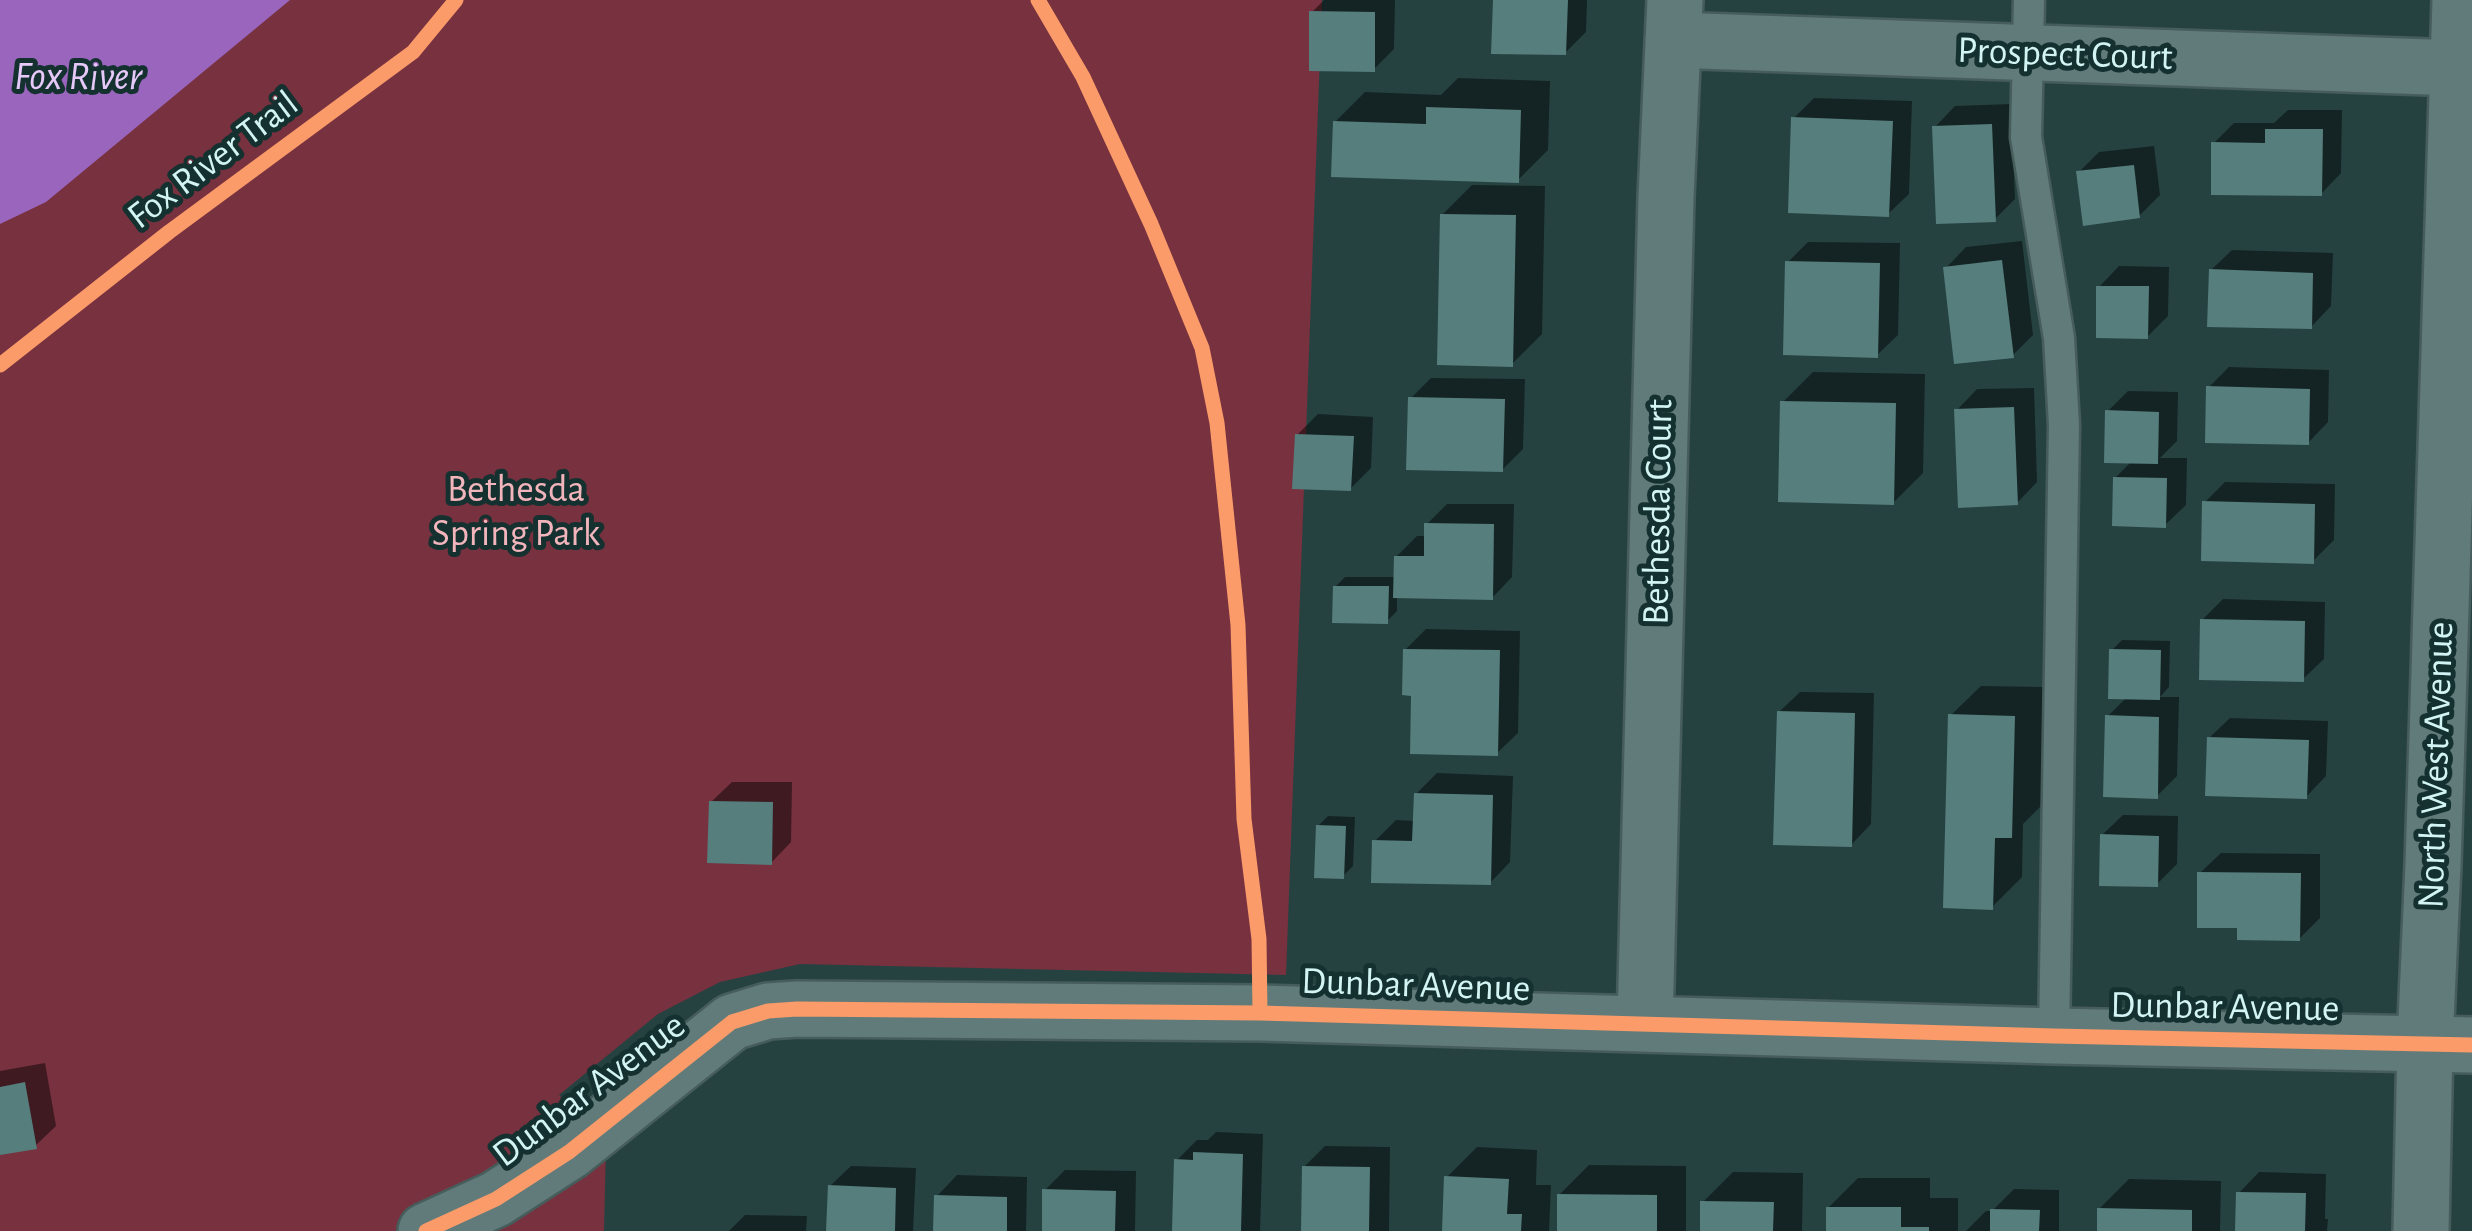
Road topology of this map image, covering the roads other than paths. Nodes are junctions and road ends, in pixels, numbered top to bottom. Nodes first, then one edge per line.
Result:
1 (2460, 0) edge
2 (1674, 20) edge
3 (2028, 26) edge
4 (2458, 68) junction
5 (2459, 454) edge
6 (1646, 1024) junction
7 (2054, 1036) junction
8 (2448, 1044) edge
9 (426, 1231) edge
10 (2421, 1231) edge

1 - 4 street, North West Avenue
2 - 3 street, Prospect Court
2 - 6 street, Bethesda Court
3 - 4 street, Prospect Court
3 - 7 lane
4 - 5 street, North West Avenue
5 - 8 street, North West Avenue
6 - 7 street, Dunbar Avenue
6 - 9 street, Dunbar Avenue
7 - 8 street, Dunbar Avenue
8 - 10 street, North West Avenue

